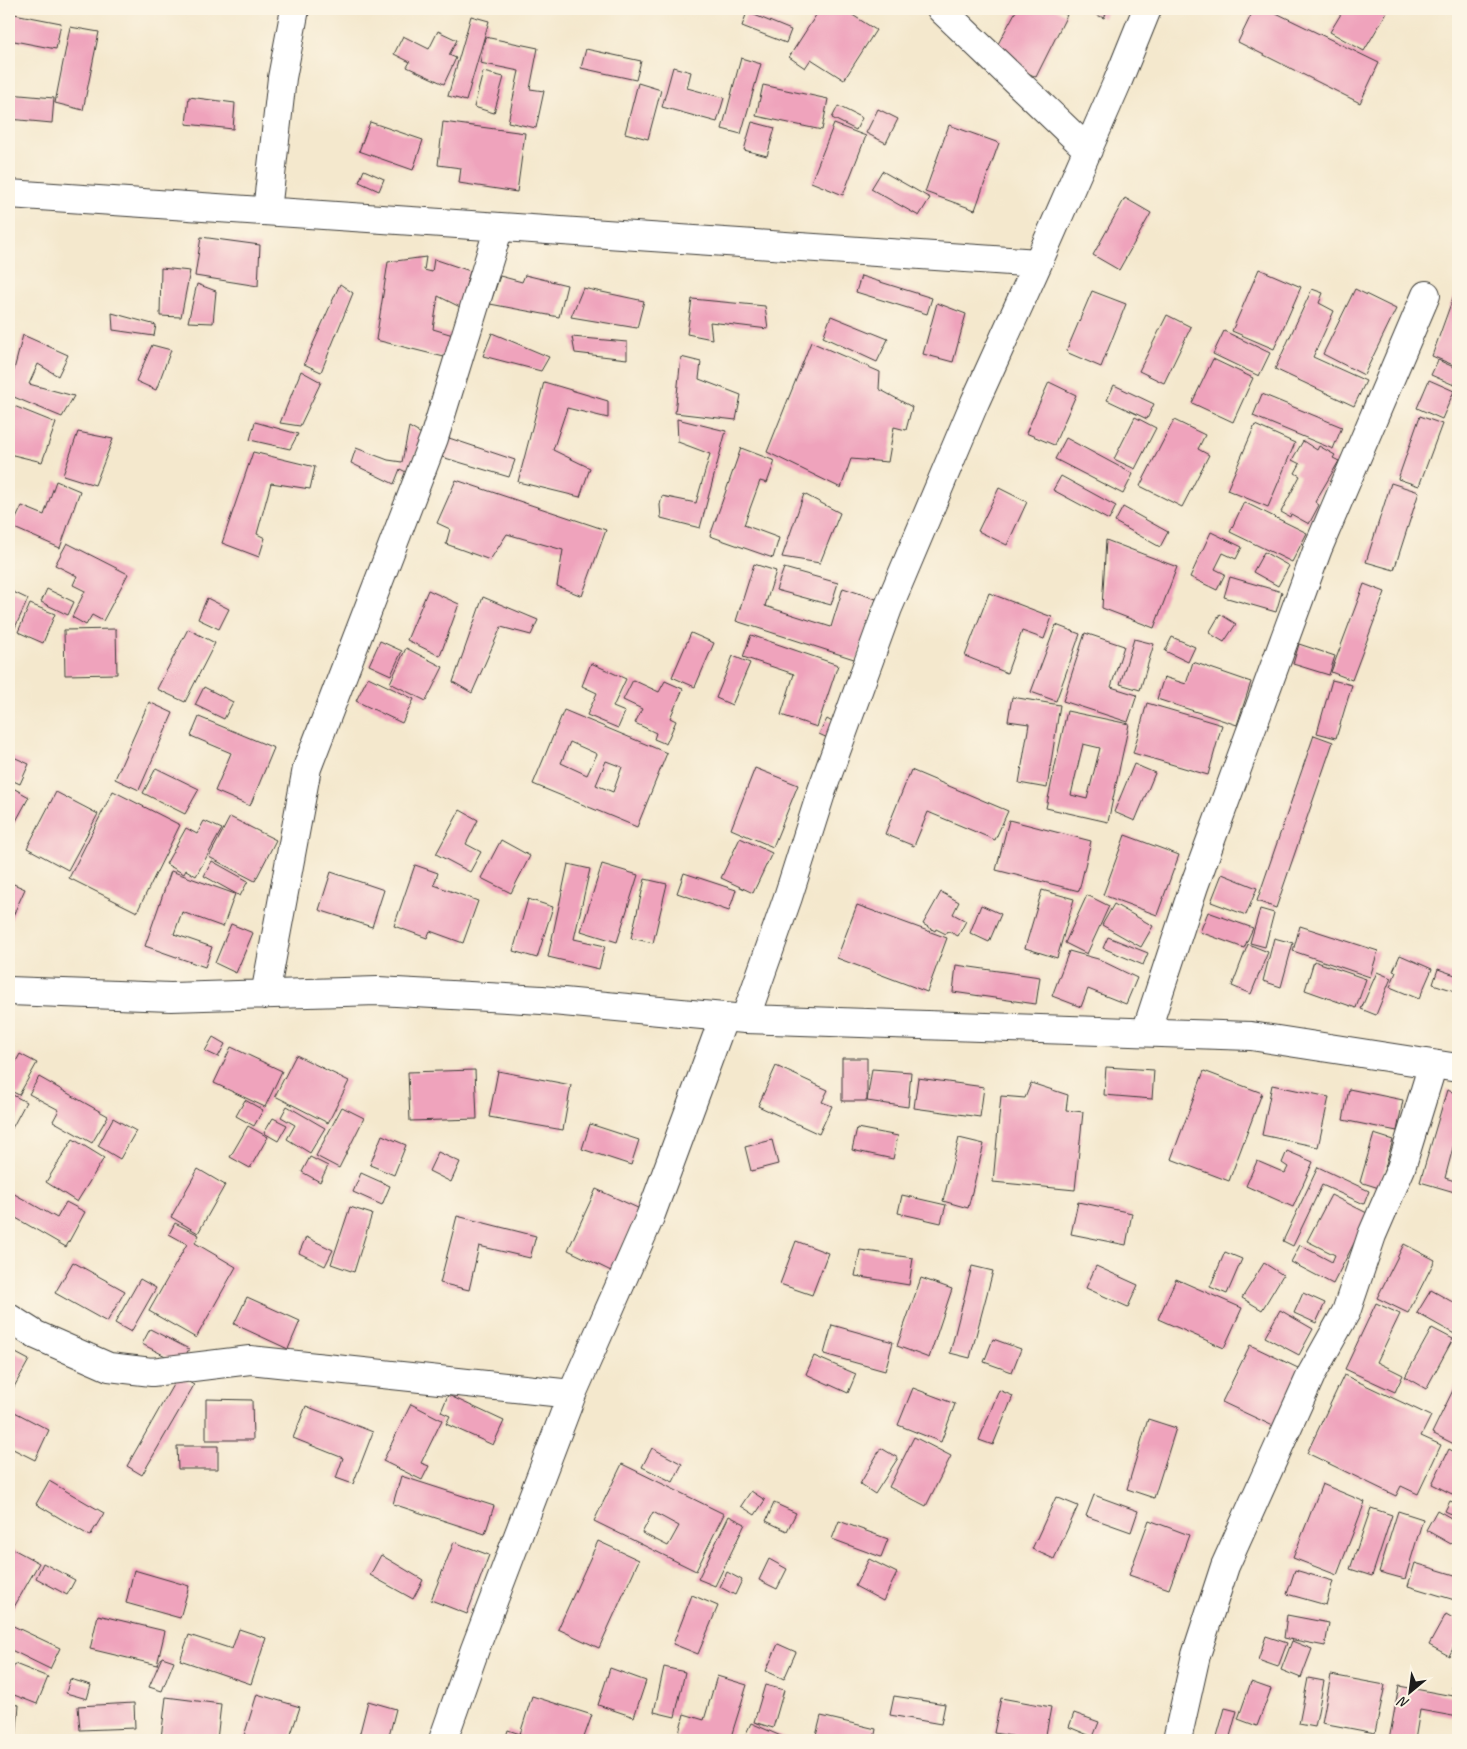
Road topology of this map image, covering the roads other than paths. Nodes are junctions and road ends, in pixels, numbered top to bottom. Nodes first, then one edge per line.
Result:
1 (295, 9) edge
2 (940, 9) edge
3 (1147, 9) edge
4 (1088, 150) junction
5 (9, 194) edge
6 (267, 212) junction
7 (499, 227) junction
8 (1038, 263) junction
9 (1426, 295) dead end
10 (9, 991) edge
11 (265, 994) junction
12 (734, 1018) junction
13 (1146, 1032) junction
14 (1445, 1066) edge
15 (9, 1318) edge
16 (572, 1394) junction
17 (443, 1740) edge
18 (1177, 1740) edge

1 - 6 street
2 - 4 street
3 - 4 street
4 - 8 street
5 - 6 street
6 - 7 street
7 - 8 street
7 - 11 street
8 - 12 street
9 - 13 street
10 - 11 street
11 - 12 street
12 - 13 street
12 - 16 street
13 - 14 street
14 - 18 street
15 - 16 street
16 - 17 street

